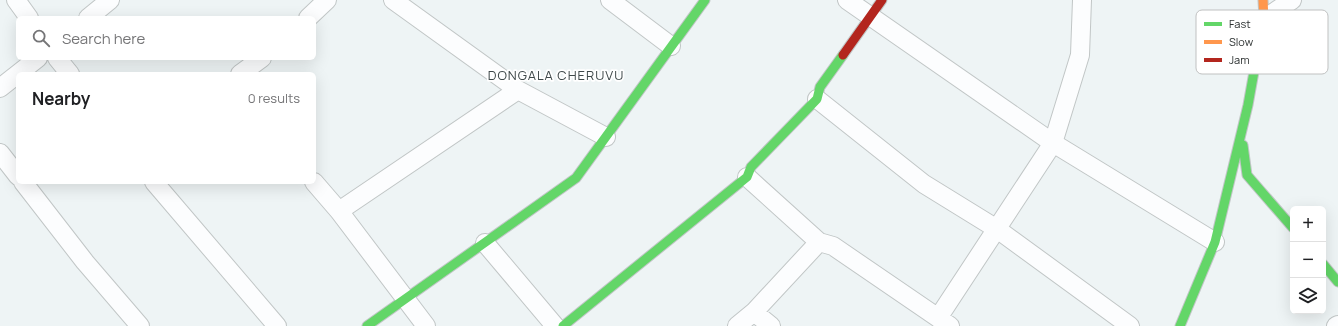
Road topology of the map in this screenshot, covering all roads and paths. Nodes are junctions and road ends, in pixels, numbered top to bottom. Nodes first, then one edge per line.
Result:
1 (16, 0) edge
2 (110, 0) edge
3 (327, 0) edge
4 (393, 0) edge
5 (610, 0) edge
6 (705, 0) edge
7 (847, 0) edge
8 (882, 0) edge
9 (1082, 0) edge
10 (1263, 0) edge
11 (1292, 0) edge
12 (1264, 10) edge
13 (1277, 10) edge
14 (28, 16) edge
15 (90, 16) edge
16 (310, 16) edge
17 (870, 17) junction
18 (671, 46) junction
19 (35, 60) edge
20 (59, 60) edge
21 (259, 60) edge
22 (20, 72) edge
23 (68, 72) edge
24 (243, 72) edge
25 (1253, 74) edge
26 (16, 75) edge
27 (0, 88) edge
28 (518, 90) junction
29 (816, 99) junction
30 (1242, 132) junction
31 (606, 137) junction
32 (1053, 143) junction
33 (0, 153) edge
34 (16, 173) edge
35 (747, 177) junction
36 (25, 184) edge
37 (156, 184) edge
38 (316, 184) edge
39 (339, 210) junction
40 (1290, 225) edge
41 (997, 229) junction
42 (819, 242) junction
43 (1215, 242) junction
44 (485, 243) junction
45 (1326, 268) edge
46 (1338, 282) edge
47 (404, 299) junction
48 (754, 312) junction
49 (944, 322) edge
50 (140, 326) edge
51 (277, 326) edge
52 (367, 326) edge
53 (426, 326) edge
54 (555, 326) edge
55 (563, 326) edge
56 (737, 326) edge
57 (770, 326) edge
58 (1130, 326) edge
59 (1180, 326) edge

1 - 14 street
2 - 15 street
3 - 16 street
4 - 28 street
5 - 18 street
6 - 18 street
7 - 17 street
8 - 17 street
9 - 32 street
10 - 12 street
11 - 13 street
17 - 29 street
17 - 32 street
18 - 31 street
19 - 22 street
20 - 23 street
21 - 24 street
25 - 30 street
26 - 27 street
28 - 31 street
28 - 39 street
29 - 35 street
29 - 41 street
30 - 40 street
30 - 43 street
31 - 44 street
32 - 41 street
32 - 43 street
33 - 34 street
35 - 42 street
35 - 55 street
36 - 50 street
37 - 51 street
38 - 39 street
39 - 47 street
41 - 49 street
41 - 58 street
42 - 48 street
42 - 49 street
43 - 59 street
44 - 47 street
44 - 54 street
45 - 46 street
47 - 52 street
47 - 53 street
48 - 56 street
48 - 57 street

